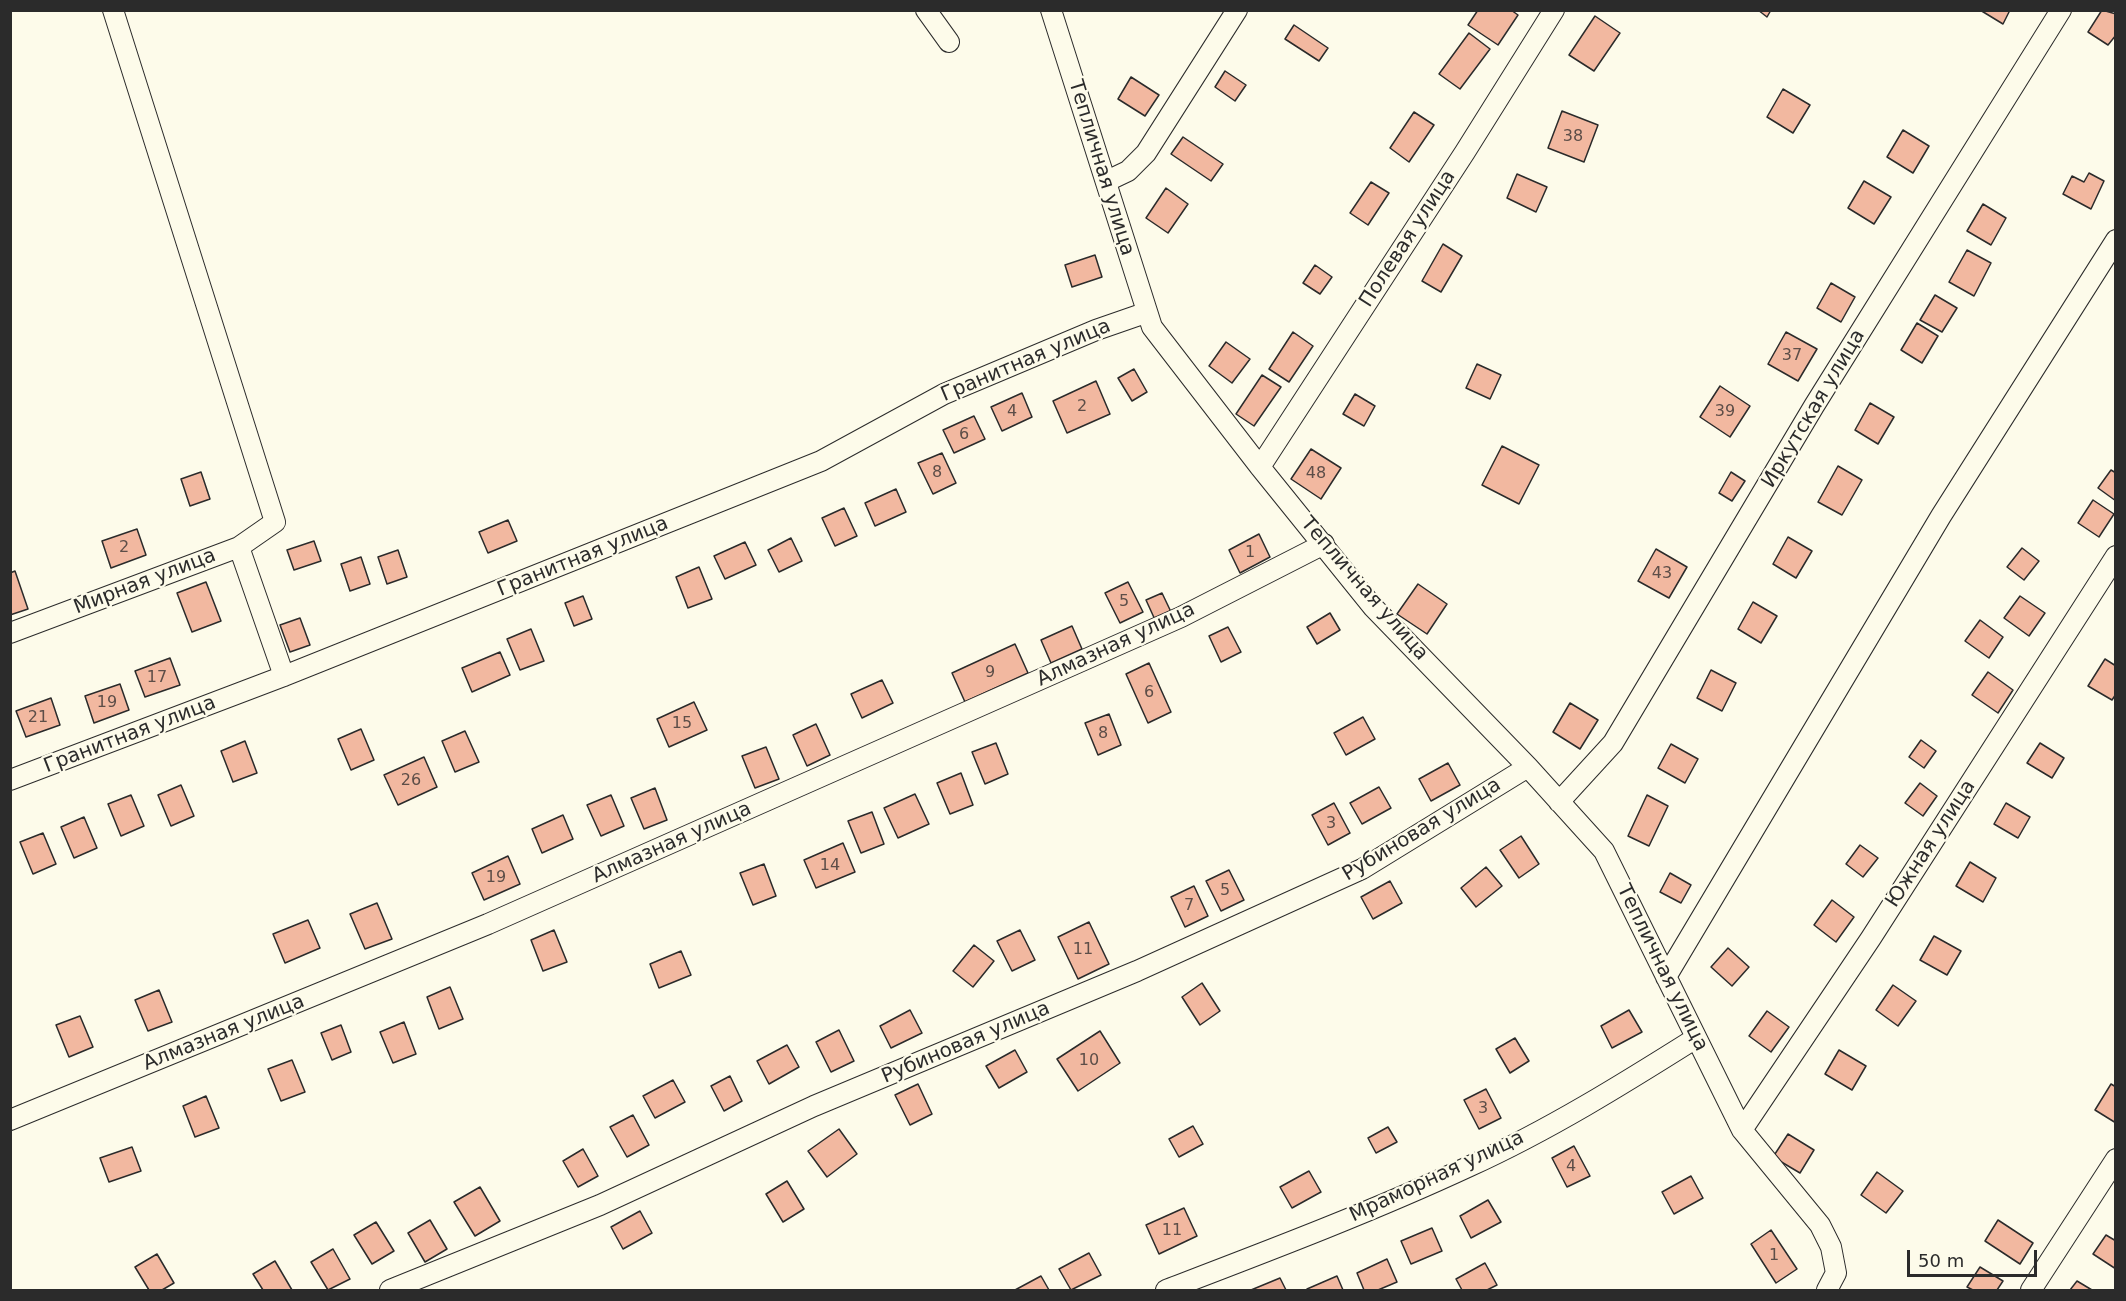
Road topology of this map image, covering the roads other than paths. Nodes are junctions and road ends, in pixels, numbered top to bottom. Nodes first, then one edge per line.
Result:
1 (113, 10) edge
2 (926, 10) edge
3 (1051, 10) edge
4 (1237, 10) edge
5 (1554, 10) edge
6 (2061, 10) edge
7 (949, 42) dead end
8 (1107, 181) junction
9 (2115, 240) edge
10 (1145, 313) junction
11 (1260, 467) junction
12 (1324, 544) junction
13 (239, 547) junction
14 (2115, 556) edge
15 (10, 633) edge
16 (284, 676) junction
17 (1528, 767) junction
18 (10, 780) edge
19 (1559, 802) junction
20 (1666, 977) junction
21 (1696, 1038) junction
22 (10, 1120) edge
23 (1742, 1130) junction
24 (2115, 1159) edge
25 (390, 1290) edge
26 (1166, 1290) edge
27 (1827, 1290) edge
28 (2031, 1290) edge

1 - 13 street, Мирная улица
2 - 7 street
3 - 8 street, Тепличная улица
4 - 8 street
5 - 11 street, Полевая улица
6 - 19 street, Иркутская улица
8 - 10 street, Тепличная улица
9 - 20 street
10 - 11 street, Тепличная улица
10 - 16 street, Гранитная улица
11 - 12 street, Тепличная улица
12 - 17 street, Тепличная улица
12 - 22 street, Алмазная улица
13 - 15 street, Мирная улица
13 - 16 street
14 - 23 street, Южная улица
16 - 18 street, Гранитная улица
17 - 19 street, Тепличная улица
17 - 25 street, Рубиновая улица
19 - 20 street, Тепличная улица
20 - 21 street, Тепличная улица
21 - 23 street, Тепличная улица
21 - 26 street, Мраморная улица
23 - 27 street, Тепличная улица
24 - 28 street

